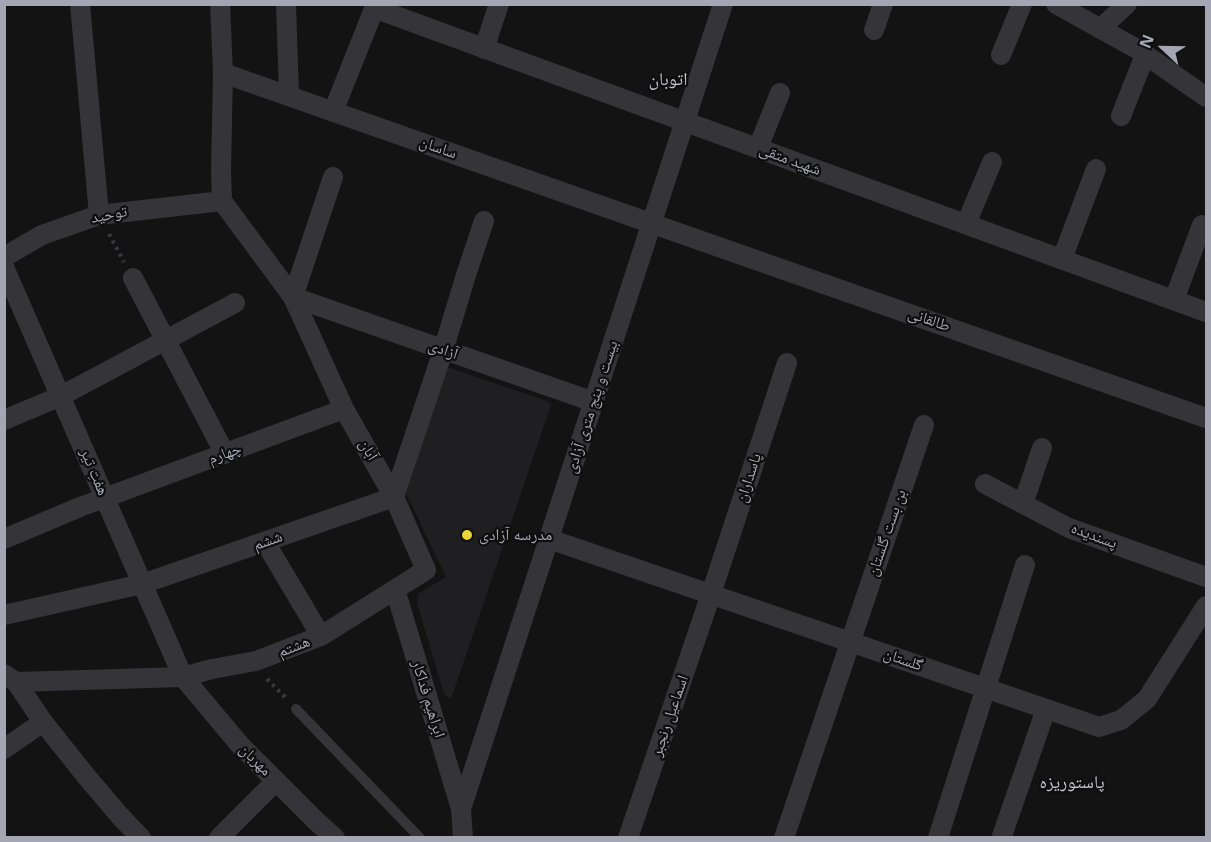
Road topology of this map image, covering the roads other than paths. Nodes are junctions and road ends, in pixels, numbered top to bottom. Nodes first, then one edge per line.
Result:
1 (80, 4) edge
2 (220, 4) edge
3 (286, 4) edge
4 (499, 4) edge
5 (723, 4) edge
6 (883, 4) edge
7 (1022, 4) edge
8 (1056, 4) edge
9 (1127, 4) edge
10 (375, 6) edge
11 (1100, 29) junction
12 (874, 30) dead end
13 (484, 49) junction
14 (1001, 55) dead end
15 (1145, 55) junction
16 (223, 73) junction
17 (780, 93) dead end
18 (289, 96) junction
19 (1206, 97) edge
20 (333, 112) junction
21 (1121, 116) dead end
22 (685, 122) junction
23 (758, 148) junction
24 (992, 162) dead end
25 (1096, 169) dead end
26 (333, 177) dead end
27 (222, 201) junction
28 (99, 214) junction
29 (484, 221) dead end
30 (652, 223) junction
31 (966, 224) junction
32 (1202, 225) dead end
33 (4, 257) edge
34 (1062, 259) junction
35 (4, 267) edge
36 (133, 278) road end
37 (293, 297) junction
38 (1174, 300) junction
39 (235, 303) dead end
40 (1206, 312) edge
41 (165, 340) junction
42 (443, 351) junction
43 (787, 363) dead end
44 (61, 396) junction
45 (594, 402) junction
46 (344, 409) junction
47 (1206, 418) edge
48 (4, 420) edge
49 (924, 425) dead end
50 (1042, 448) dead end
51 (225, 454) junction
52 (986, 484) dead end
53 (394, 497) junction
54 (105, 498) junction
55 (1023, 504) junction
56 (4, 539) edge
57 (549, 539) junction
58 (265, 542) junction
59 (1025, 565) dead end
60 (1206, 577) edge
61 (142, 584) junction
62 (395, 589) junction
63 (711, 594) junction
64 (1206, 606) edge
65 (4, 615) edge
66 (321, 636) junction
67 (850, 642) junction
68 (183, 677) junction
69 (10, 678) edge
70 (985, 688) junction
71 (296, 709) road end
72 (1046, 709) junction
73 (43, 722) junction
74 (4, 749) edge
75 (276, 782) junction
76 (462, 809) junction
77 (1002, 836) edge
78 (141, 837) edge
79 (219, 837) edge
80 (335, 837) edge
81 (420, 837) edge
82 (463, 837) edge
83 (628, 837) edge
84 (784, 837) edge
85 (938, 837) edge

1 - 28 street
2 - 16 street
3 - 18 street
4 - 13 street
5 - 22 street, بیست و پنج متری آزادی
6 - 12 street
7 - 14 street
8 - 11 street
9 - 11 street
10 - 13 street, شهید متقی
10 - 20 street
11 - 15 street
13 - 22 street, شهید متقی
15 - 19 street
15 - 21 street
16 - 18 street, ساسان
16 - 27 street
17 - 23 street
18 - 20 street, ساسان
20 - 30 street, ساسان
22 - 23 street, شهید متقی
22 - 30 street, بیست و پنج متری آزادی
23 - 31 street, شهید متقی
24 - 31 street
25 - 34 street
26 - 37 street
27 - 28 street, توحید
27 - 37 street, آبان
28 - 33 street, توحید
29 - 42 street
30 - 45 street, بیست و پنج متری آزادی
30 - 47 street, طالقانی
31 - 34 street, شهید متقی
32 - 38 street
34 - 38 street, شهید متقی
35 - 44 street, هفتِ تیر
36 - 41 street
37 - 42 street, آزادی
37 - 46 street, آبان
38 - 40 street, شهید متقی
39 - 41 street
41 - 44 street
41 - 51 street
42 - 45 street, آزادی
42 - 53 street
43 - 63 street, پاسداران
44 - 48 street
44 - 54 street, هفتِ تیر
45 - 57 street, بیست و پنج متری آزادی
46 - 51 street, چهارم
46 - 53 street, آبان
49 - 67 street, بن بست گلستان
50 - 55 street
51 - 54 street, چهارم
52 - 55 street, پسندیده
53 - 58 street, ششم
53 - 62 street, آبان
54 - 56 street, چهارم
54 - 61 street, هفتِ تیر
55 - 60 street, پسندیده
57 - 63 street, گلستان
57 - 76 street, بیست و پنج متری آزادی
58 - 61 street, ششم
58 - 66 street
59 - 70 street
61 - 65 street, ششم
61 - 68 street, هفتِ تیر
62 - 66 street, هشتم
62 - 76 street, ابراهیم فداکار
63 - 67 street, گلستان
63 - 83 street, اسماعیل رنجبر
64 - 72 street, گلستان
66 - 68 street, هشتم
67 - 70 street, گلستان
67 - 84 street, بن بست گلستان
68 - 69 street, هشتم
68 - 75 street, مهربان
69 - 73 street
70 - 72 street, گلستان
70 - 85 street
71 - 81 lane
72 - 77 street
73 - 74 street
73 - 78 street
75 - 79 street
75 - 80 street, مهربان
76 - 82 street

